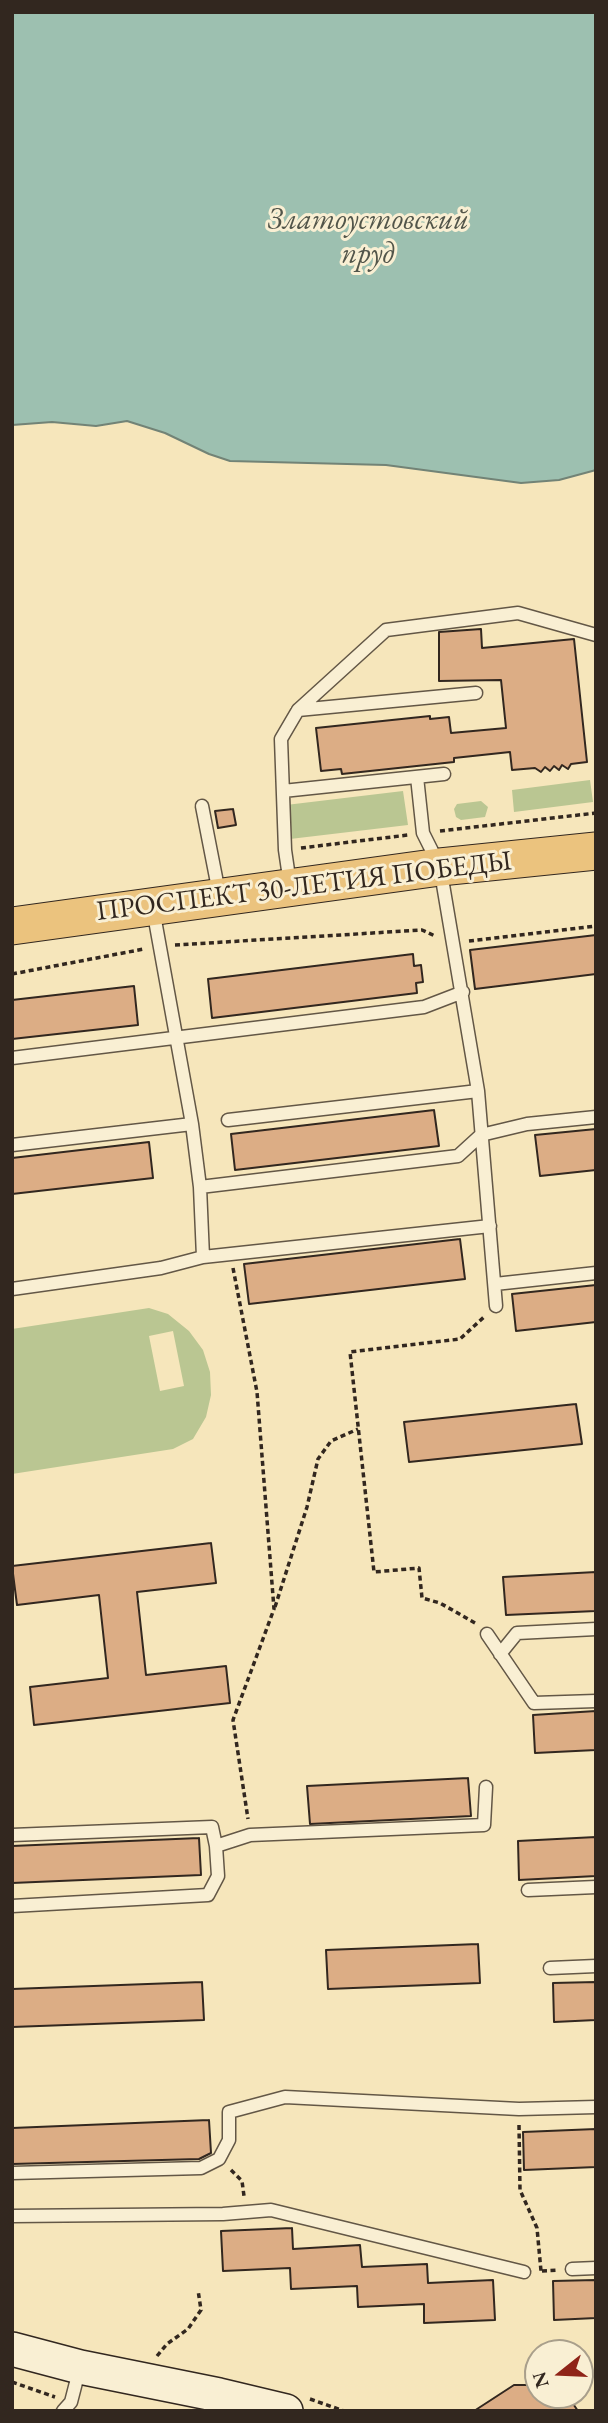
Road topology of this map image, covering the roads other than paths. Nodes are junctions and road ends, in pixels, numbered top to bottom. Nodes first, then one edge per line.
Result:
1 (596, 635) edge
2 (476, 694) dead end
3 (298, 710) junction
4 (444, 774) dead end
5 (417, 777) junction
6 (283, 791) junction
7 (202, 806) dead end
8 (596, 851) edge
9 (440, 867) junction
10 (290, 888) junction
11 (219, 897) junction
12 (152, 906) junction
13 (12, 926) edge
14 (463, 992) junction
15 (176, 1038) junction
16 (12, 1058) edge
17 (478, 1091) junction
18 (596, 1117) edge
19 (228, 1121) dead end
20 (192, 1124) junction
21 (481, 1135) junction
22 (12, 1145) edge
23 (200, 1187) junction
24 (490, 1226) junction
25 (203, 1257) junction
26 (596, 1273) edge
27 (495, 1284) junction
28 (12, 1289) edge
29 (496, 1307) road end
30 (596, 1629) edge
31 (487, 1634) road end
32 (500, 1654) junction
33 (596, 1701) edge
34 (486, 1787) dead end
35 (12, 1835) edge
36 (216, 1846) junction
37 (596, 1887) edge
38 (528, 1890) dead end
39 (12, 1906) edge
40 (596, 1966) edge
41 (550, 1968) dead end
42 (596, 2107) edge
43 (12, 2173) edge
44 (12, 2216) edge
45 (596, 2268) edge
46 (572, 2269) road end
47 (524, 2272) road end
48 (12, 2349) edge
49 (80, 2367) junction
50 (67, 2406) edge
51 (286, 2411) edge

1 - 3 lane
2 - 3 lane
3 - 6 lane
4 - 5 lane
5 - 6 lane
5 - 9 lane
6 - 10 lane
7 - 11 lane
8 - 9 main road, ПРОСПЕКТ 30-ЛЕТИЯ ПОБЕДЫ
9 - 10 main road, ПРОСПЕКТ 30-ЛЕТИЯ ПОБЕДЫ
9 - 14 lane
10 - 11 main road, ПРОСПЕКТ 30-ЛЕТИЯ ПОБЕДЫ
11 - 12 main road, ПРОСПЕКТ 30-ЛЕТИЯ ПОБЕДЫ
12 - 13 main road, ПРОСПЕКТ 30-ЛЕТИЯ ПОБЕДЫ
12 - 15 lane
14 - 15 lane
14 - 17 lane
15 - 16 lane
15 - 20 lane
17 - 19 lane
17 - 21 lane
18 - 21 lane
20 - 22 lane
20 - 23 lane
21 - 23 lane
21 - 24 lane
23 - 25 lane
24 - 25 lane
24 - 27 lane
25 - 28 lane
26 - 27 lane
27 - 29 lane
30 - 32 lane
31 - 32 lane
32 - 33 lane
34 - 36 lane
35 - 36 lane
36 - 39 lane
37 - 38 lane
40 - 41 lane
42 - 43 lane
44 - 47 lane
45 - 46 lane
48 - 49 main road
49 - 50 lane
49 - 51 main road

